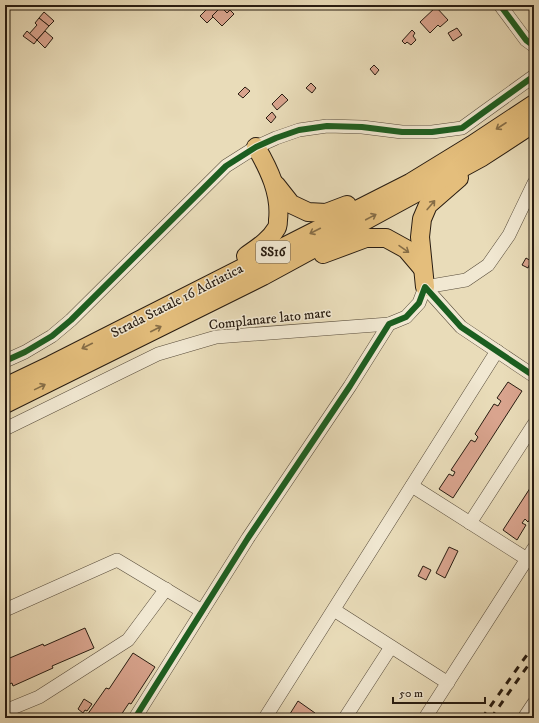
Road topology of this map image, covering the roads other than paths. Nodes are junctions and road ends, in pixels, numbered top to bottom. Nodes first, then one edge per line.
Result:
1 (500, 5) edge
2 (530, 43) edge
3 (534, 76) edge
4 (534, 104) edge
5 (534, 123) edge
6 (256, 147) junction
7 (482, 157) junction
8 (273, 181) junction
9 (410, 183) junction
10 (534, 183) edge
11 (423, 269) junction
12 (262, 276) junction
13 (425, 287) junction
14 (173, 302) junction
15 (389, 324) junction
16 (498, 351) junction
17 (5, 361) edge
18 (534, 376) edge
19 (5, 387) edge
20 (5, 404) edge
21 (534, 424) edge
22 (5, 429) edge
23 (412, 486) junction
24 (470, 523) junction
25 (534, 548) edge
26 (527, 559) junction
27 (166, 589) junction
28 (5, 610) edge
29 (334, 610) junction
30 (202, 611) junction
31 (391, 647) junction
32 (448, 683) junction
33 (534, 703) edge
34 (5, 711) edge
35 (135, 718) edge
36 (265, 718) edge
37 (345, 718) edge
38 (425, 718) edge
39 (524, 718) edge

1 - 2 street
3 - 6 street
4 -> 9 highway, Strada Statale 16 Adriatica / SS16
5 - 7 highway, Strada Statale 16 Adriatica / SS16
6 - 8 highway, SS16
6 - 17 street
11 -> 7 highway, SS16
12 -> 7 highway, Strada Statale 16 Adriatica / SS16
8 - 9 highway, SS16
8 - 14 highway, SS16
9 -> 14 highway, Strada Statale 16 Adriatica / SS16
10 - 13 street
12 -> 11 highway, SS16
11 - 13 highway, SS16
20 -> 12 highway, Strada Statale 16 Adriatica / SS16
13 - 15 street
13 - 16 street
14 -> 19 highway, Strada Statale 16 Adriatica / SS16
15 - 22 street, Complanare lato mare
15 - 30 street
16 - 18 street
16 - 23 street
21 - 24 street
23 - 24 street
23 - 29 street
24 - 26 street
25 - 26 street
26 - 32 street
27 - 28 street
27 - 30 street
27 - 34 street
29 - 31 street
29 - 36 street
30 - 35 street
31 - 32 street
31 - 37 street
32 - 38 street
33 - 39 street

